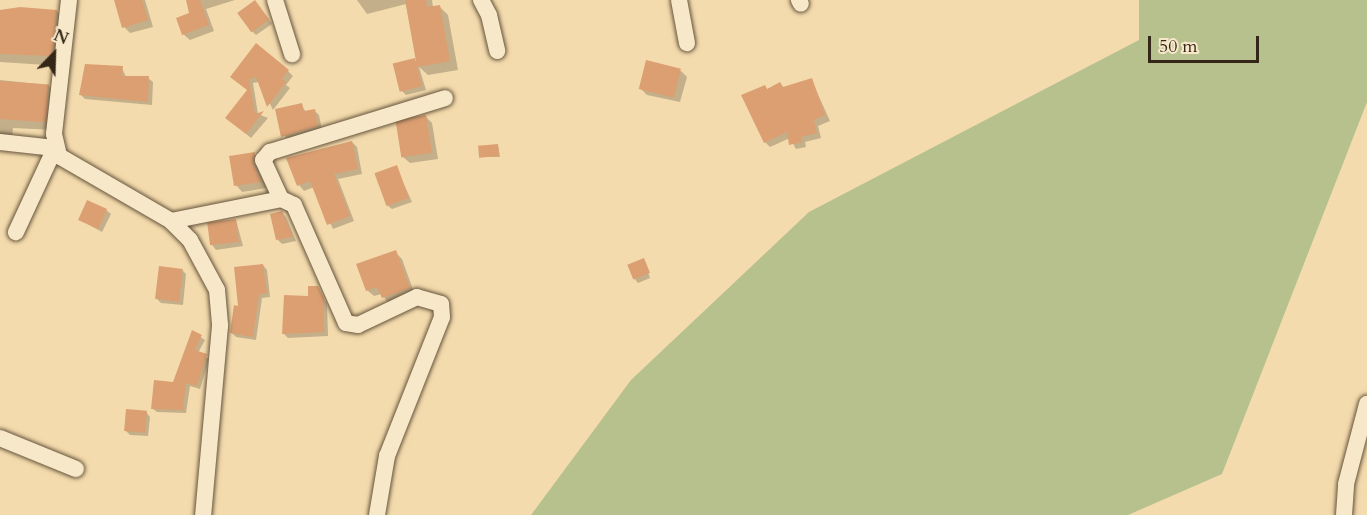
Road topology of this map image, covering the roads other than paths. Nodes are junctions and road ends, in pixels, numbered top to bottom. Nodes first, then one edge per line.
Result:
1 (69, 0) edge
2 (275, 0) edge
3 (481, 0) edge
4 (679, 0) edge
5 (687, 43) dead end
6 (497, 51) dead end
7 (292, 54) dead end
8 (445, 98) dead end
9 (0, 142) edge
10 (55, 148) junction
11 (281, 199) junction
12 (171, 221) junction
13 (16, 232) dead end
14 (1367, 404) edge
15 (0, 438) edge
16 (76, 469) dead end
17 (203, 515) edge
18 (377, 515) edge
19 (1344, 515) edge

1 - 10 street
2 - 7 street
3 - 6 street
4 - 5 street
8 - 11 street
9 - 10 street
10 - 12 street
10 - 13 street
11 - 12 street
11 - 18 street
12 - 17 street
14 - 19 street
15 - 16 street

